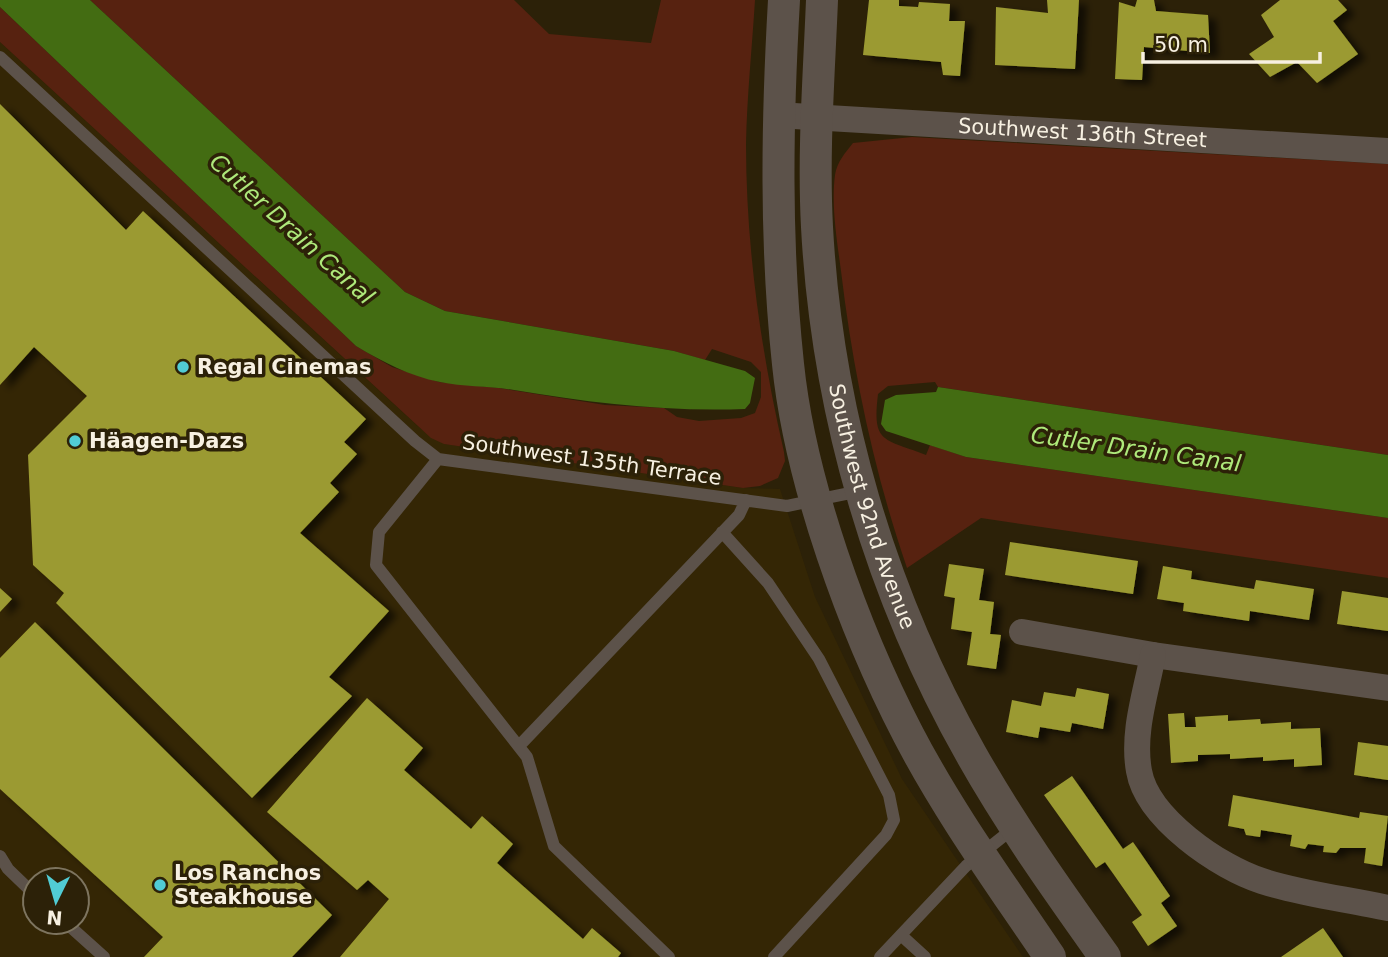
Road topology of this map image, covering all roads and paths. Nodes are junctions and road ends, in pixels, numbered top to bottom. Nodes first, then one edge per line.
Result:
1 (783, 0) edge
2 (822, 0) edge
3 (0, 57) edge
4 (777, 115) junction
5 (817, 119) junction
6 (1388, 151) edge
7 (438, 459) junction
8 (860, 491) junction
9 (817, 499) junction
10 (746, 500) junction
11 (722, 532) junction
12 (1023, 632) dead end
13 (1153, 655) junction
14 (1388, 688) edge
15 (519, 746) junction
16 (1015, 827) junction
17 (980, 854) junction
18 (0, 856) edge
19 (21, 882) edge
20 (1388, 908) edge
21 (81, 936) edge
22 (902, 936) junction
23 (104, 957) edge
24 (669, 957) edge
25 (774, 957) edge
26 (880, 957) edge
27 (925, 957) edge
28 (1050, 957) edge
29 (1105, 957) edge

1 - 4 street
2 - 5 street, Southwest 92nd Avenue
3 - 7 lane
4 - 5 street, Southwest 136th Street
4 - 9 street
5 - 6 street, Southwest 136th Street
5 - 8 street, Southwest 92nd Avenue
7 - 10 lane, Southwest 135th Terrace
7 - 15 lane, Southwest 135th Terrace
8 - 9 lane, Southwest 135th Terrace
8 - 16 street, Southwest 92nd Avenue
9 - 10 lane, Southwest 135th Terrace
9 - 17 street
10 - 11 lane
11 - 15 lane
11 - 25 lane
12 - 13 street
13 - 14 street
13 - 20 street
15 - 24 lane, Southwest 135th Terrace
16 - 17 lane
16 - 29 street, Southwest 92nd Avenue
17 - 22 lane
17 - 28 street
18 - 19 lane
21 - 23 lane
22 - 26 lane
22 - 27 lane

